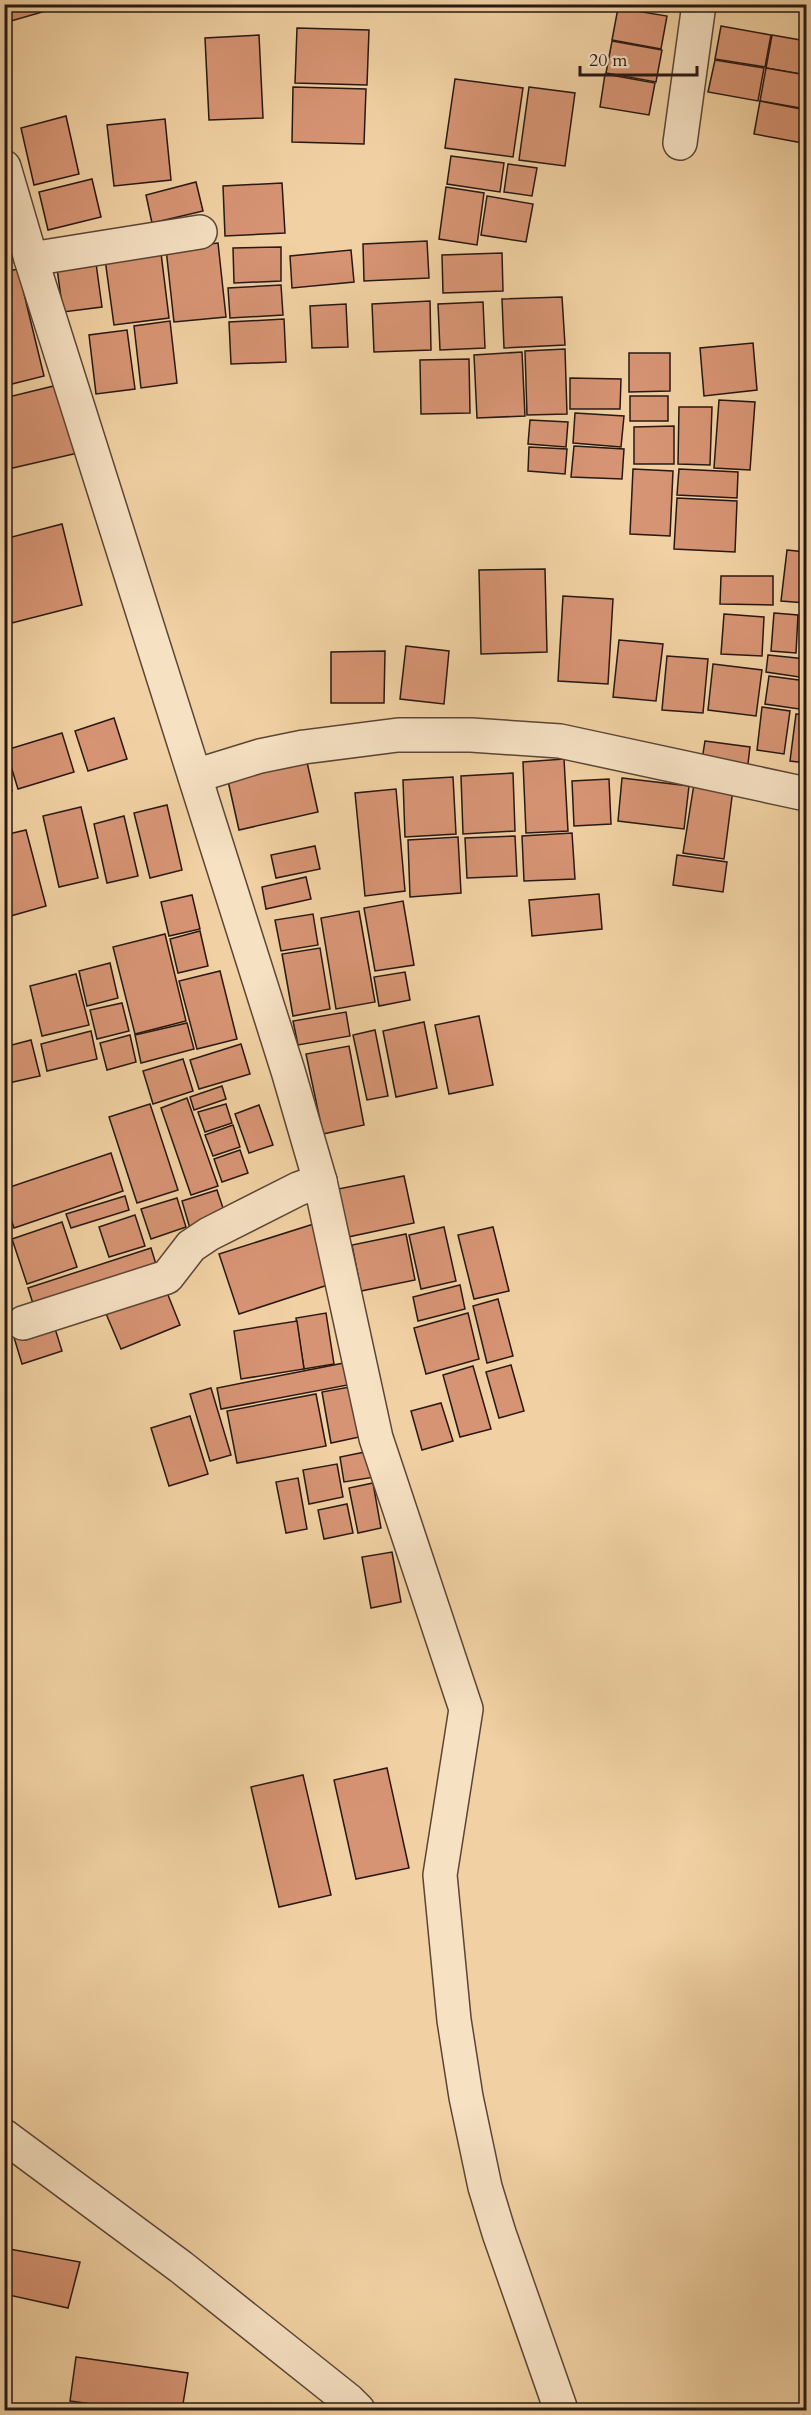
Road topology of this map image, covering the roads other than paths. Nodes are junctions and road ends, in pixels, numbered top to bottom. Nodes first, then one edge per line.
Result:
1 (699, 4) edge
2 (680, 143) dead end
3 (4, 166) edge
4 (200, 232) dead end
5 (31, 259) junction
6 (195, 776) junction
7 (807, 794) edge
8 (320, 1181) junction
9 (23, 1323) dead end
10 (4, 2136) edge
11 (358, 2410) edge
12 (561, 2410) edge

1 - 2 street
3 - 5 street
4 - 5 street
5 - 6 street
6 - 7 street
6 - 8 street
8 - 9 street
8 - 12 street
10 - 11 street

